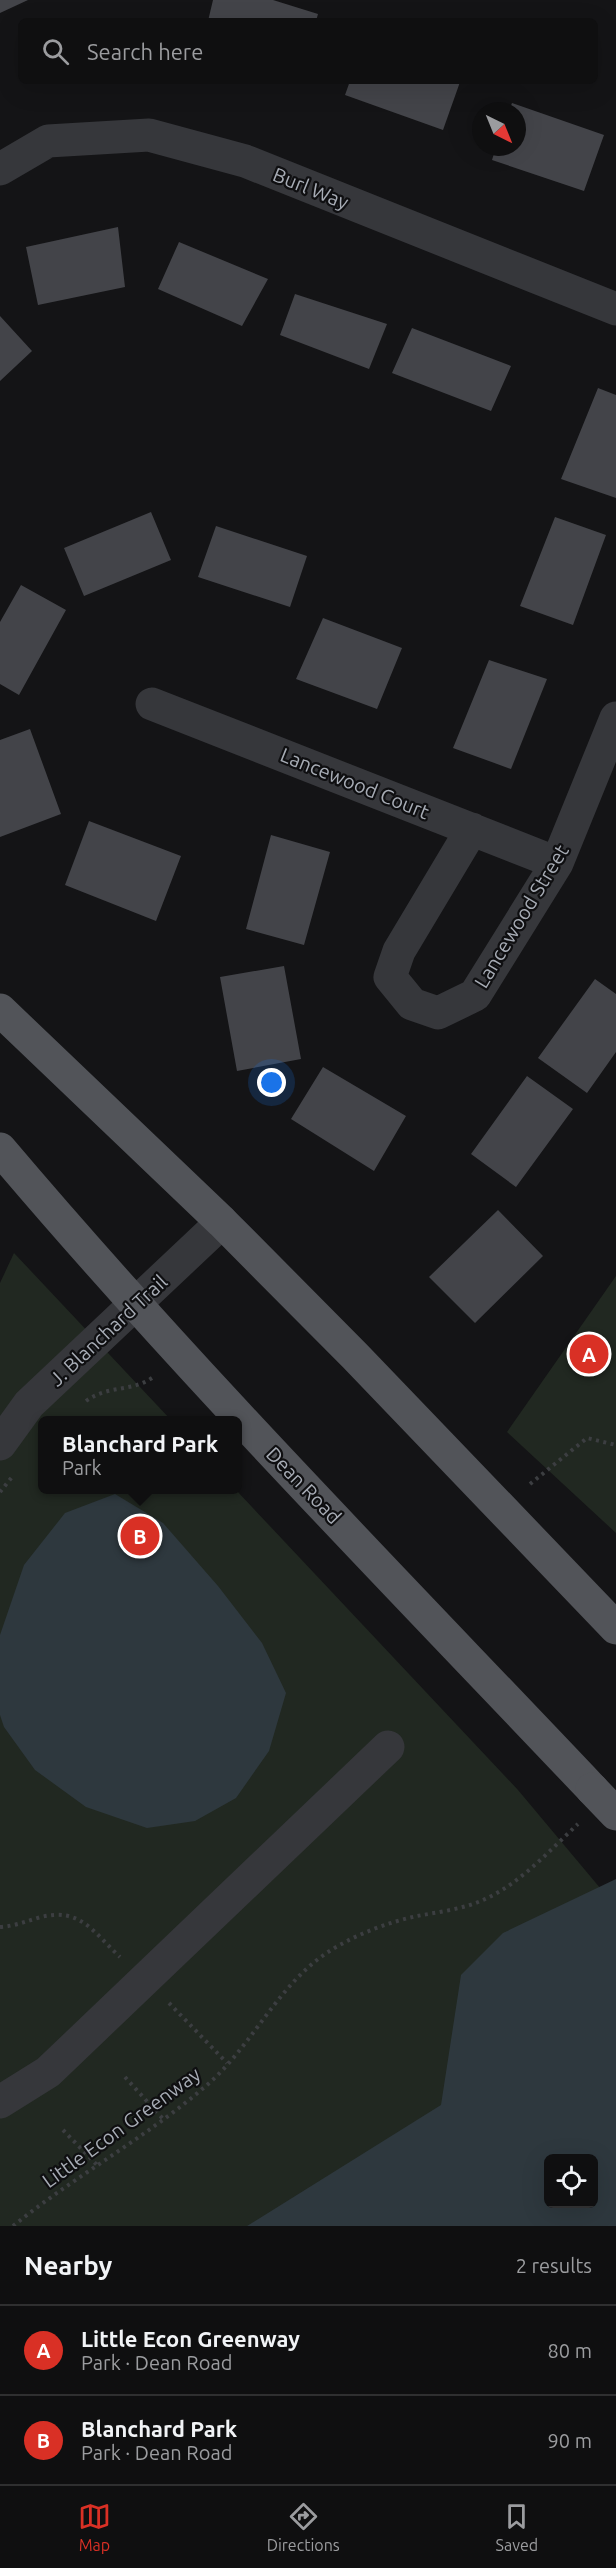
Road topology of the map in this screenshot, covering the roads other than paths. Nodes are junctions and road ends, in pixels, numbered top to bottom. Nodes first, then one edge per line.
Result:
1 (0, 169) edge
2 (616, 309) edge
3 (152, 704) dead end
4 (616, 718) edge
5 (472, 829) junction
6 (557, 863) junction
7 (0, 1010) edge
8 (0, 1149) edge
9 (222, 1222) junction
10 (135, 1303) junction
11 (239, 1416) edge
12 (242, 1419) edge
13 (0, 1444) edge
14 (616, 1628) edge
15 (388, 1747) dead end
16 (616, 1814) edge
17 (0, 2102) edge

1 - 2 street, Burl Way
3 - 5 street, Lancewood Court
4 - 6 street, Lancewood Street
5 - 6 street, Lancewood Court
5 - 6 street, Lancewood Street
7 - 9 main road
8 - 10 main road, Dean Road
9 - 10 street, J. Blanchard Trail
9 - 14 main road
10 - 11 main road, Dean Road, bridge
10 - 13 street, J. Blanchard Trail
12 - 16 main road, Dean Road, bridge
15 - 17 street

